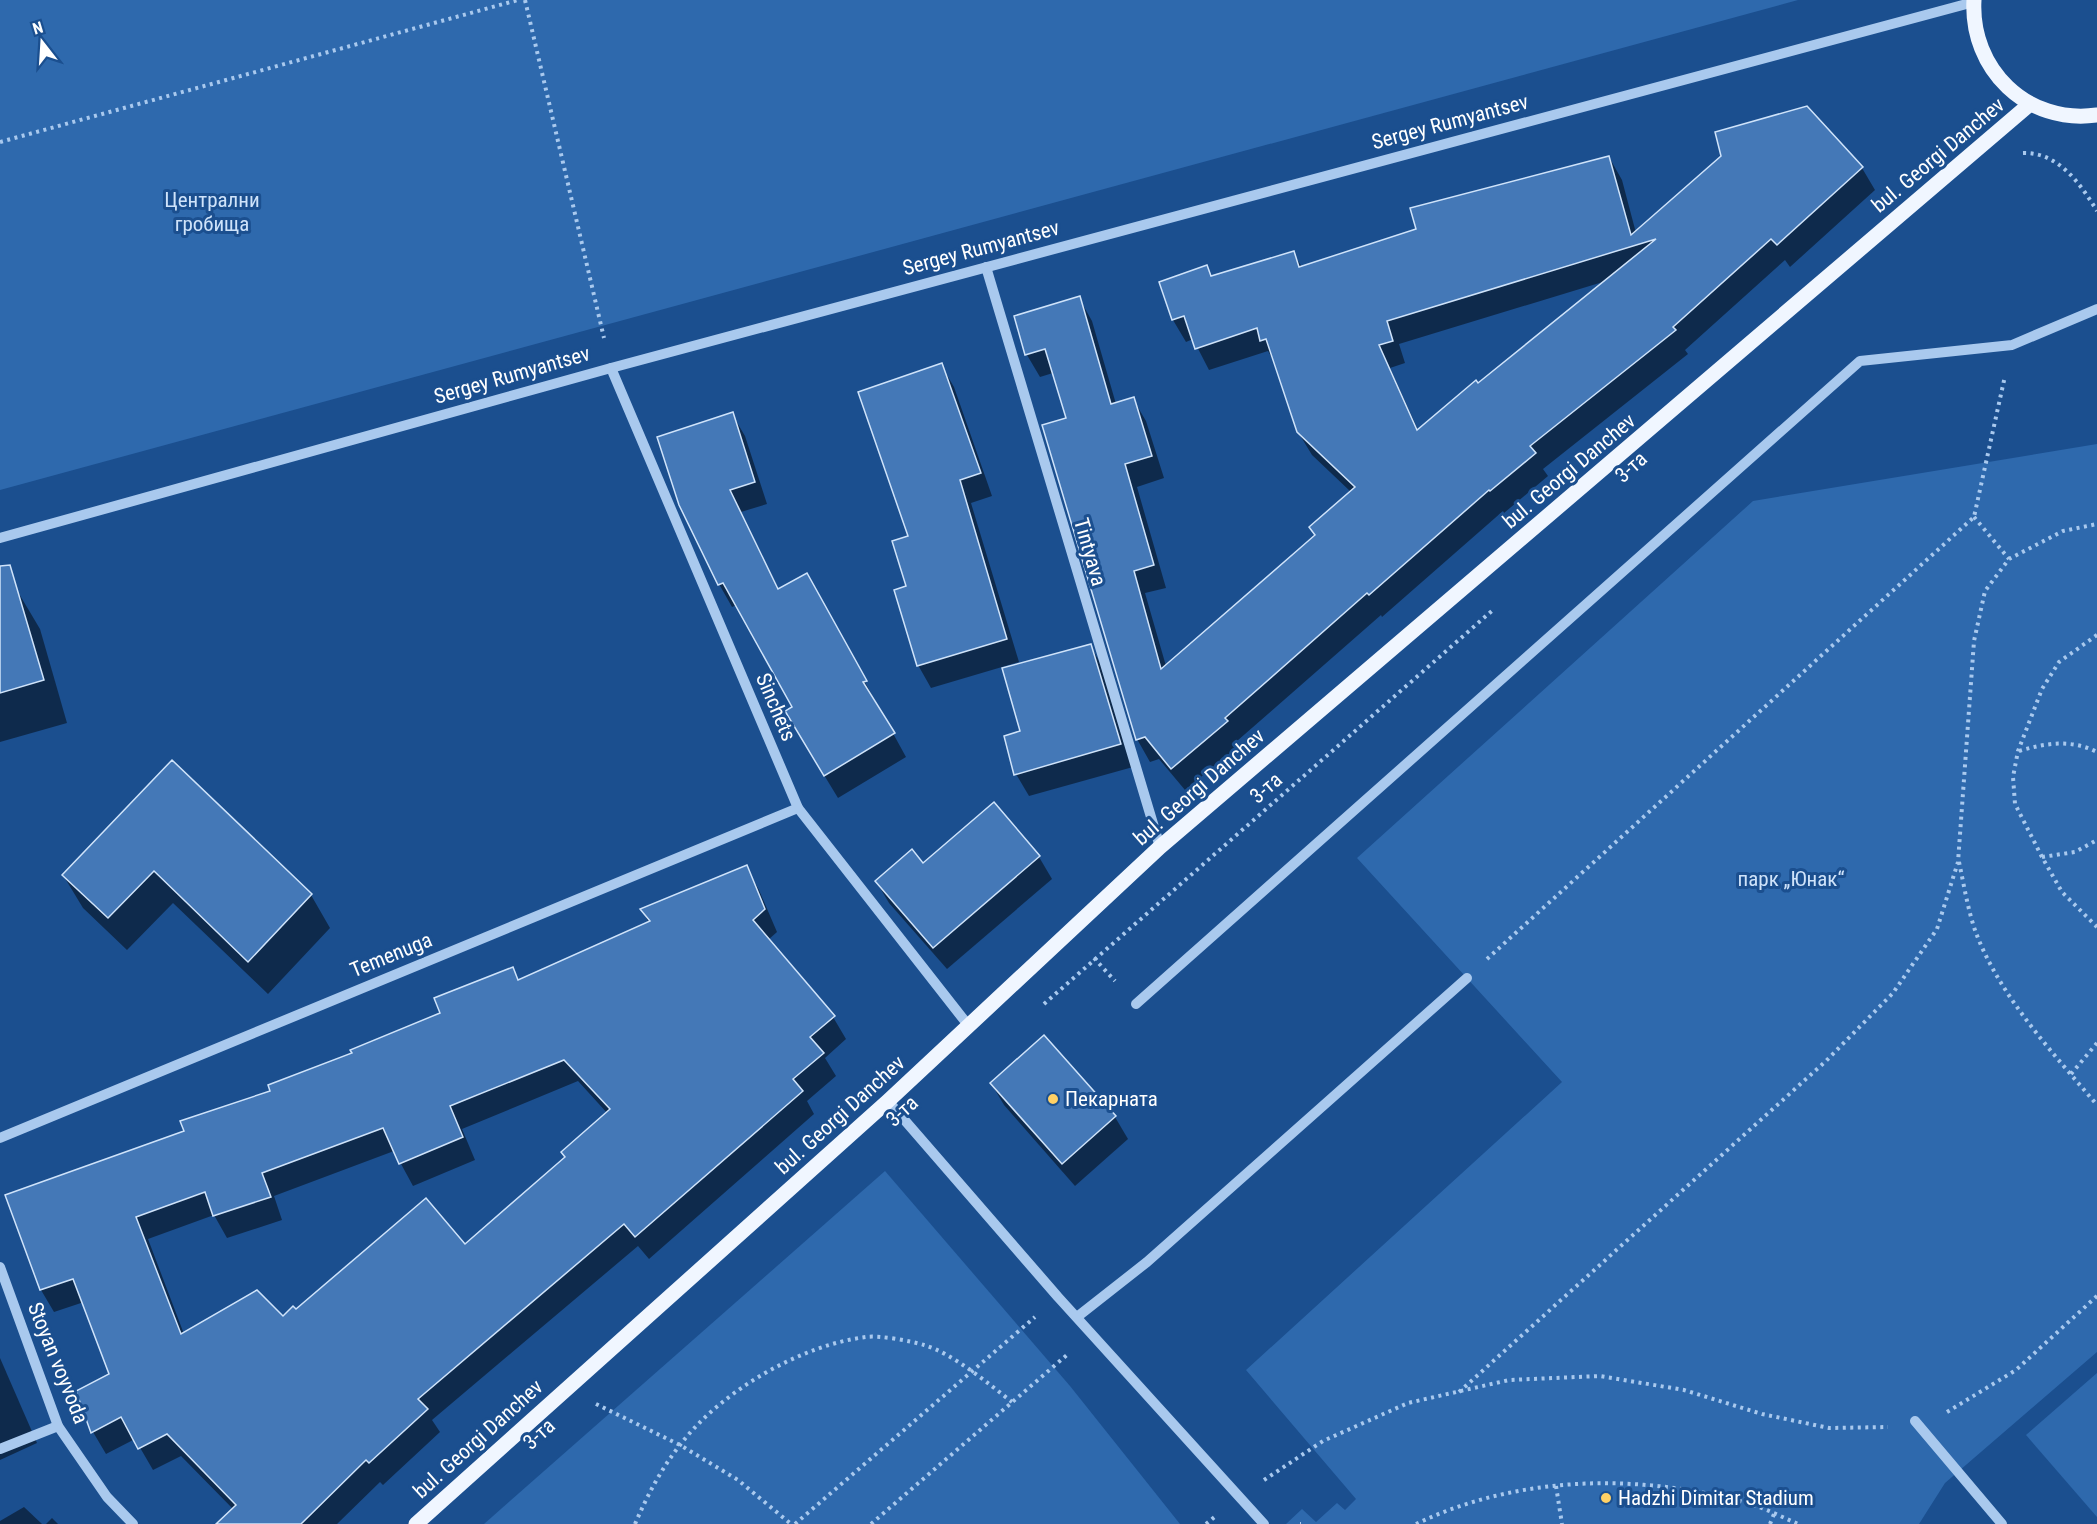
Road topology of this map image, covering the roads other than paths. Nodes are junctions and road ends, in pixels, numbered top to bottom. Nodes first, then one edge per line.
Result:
1 (1974, 1) edge
2 (2030, 105) junction
3 (2097, 115) edge
4 (986, 267) junction
5 (2097, 309) edge
6 (611, 368) junction
7 (0, 538) edge
8 (798, 808) junction
9 (1160, 848) junction
10 (1467, 978) road end
11 (1136, 1004) road end
12 (968, 1024) junction
13 (888, 1101) junction
14 (0, 1138) edge
15 (0, 1267) edge
16 (1077, 1317) junction
17 (1915, 1422) road end
18 (58, 1426) junction
19 (0, 1449) edge
20 (133, 1524) edge
21 (416, 1524) edge
22 (1264, 1524) edge
23 (2002, 1524) edge

1 - 2 main road
1 - 4 street, Sergey Rumyantsev
2 - 3 main road
2 - 9 main road, bul. Georgi Danchev
4 - 6 street, Sergey Rumyantsev
4 - 9 street, Tintyava
5 - 11 street
6 - 7 street, Sergey Rumyantsev
6 - 8 street, Sinchets
8 - 12 street, Sinchets
8 - 14 street, Temenuga
9 - 12 main road, bul. Georgi Danchev
10 - 16 street
12 - 13 main road, bul. Georgi Danchev
13 - 16 street
13 - 21 main road, bul. Georgi Danchev
15 - 18 street, Stoyan voyvoda
16 - 22 street
17 - 23 street
18 - 19 street
18 - 20 street, Stoyan voyvoda

